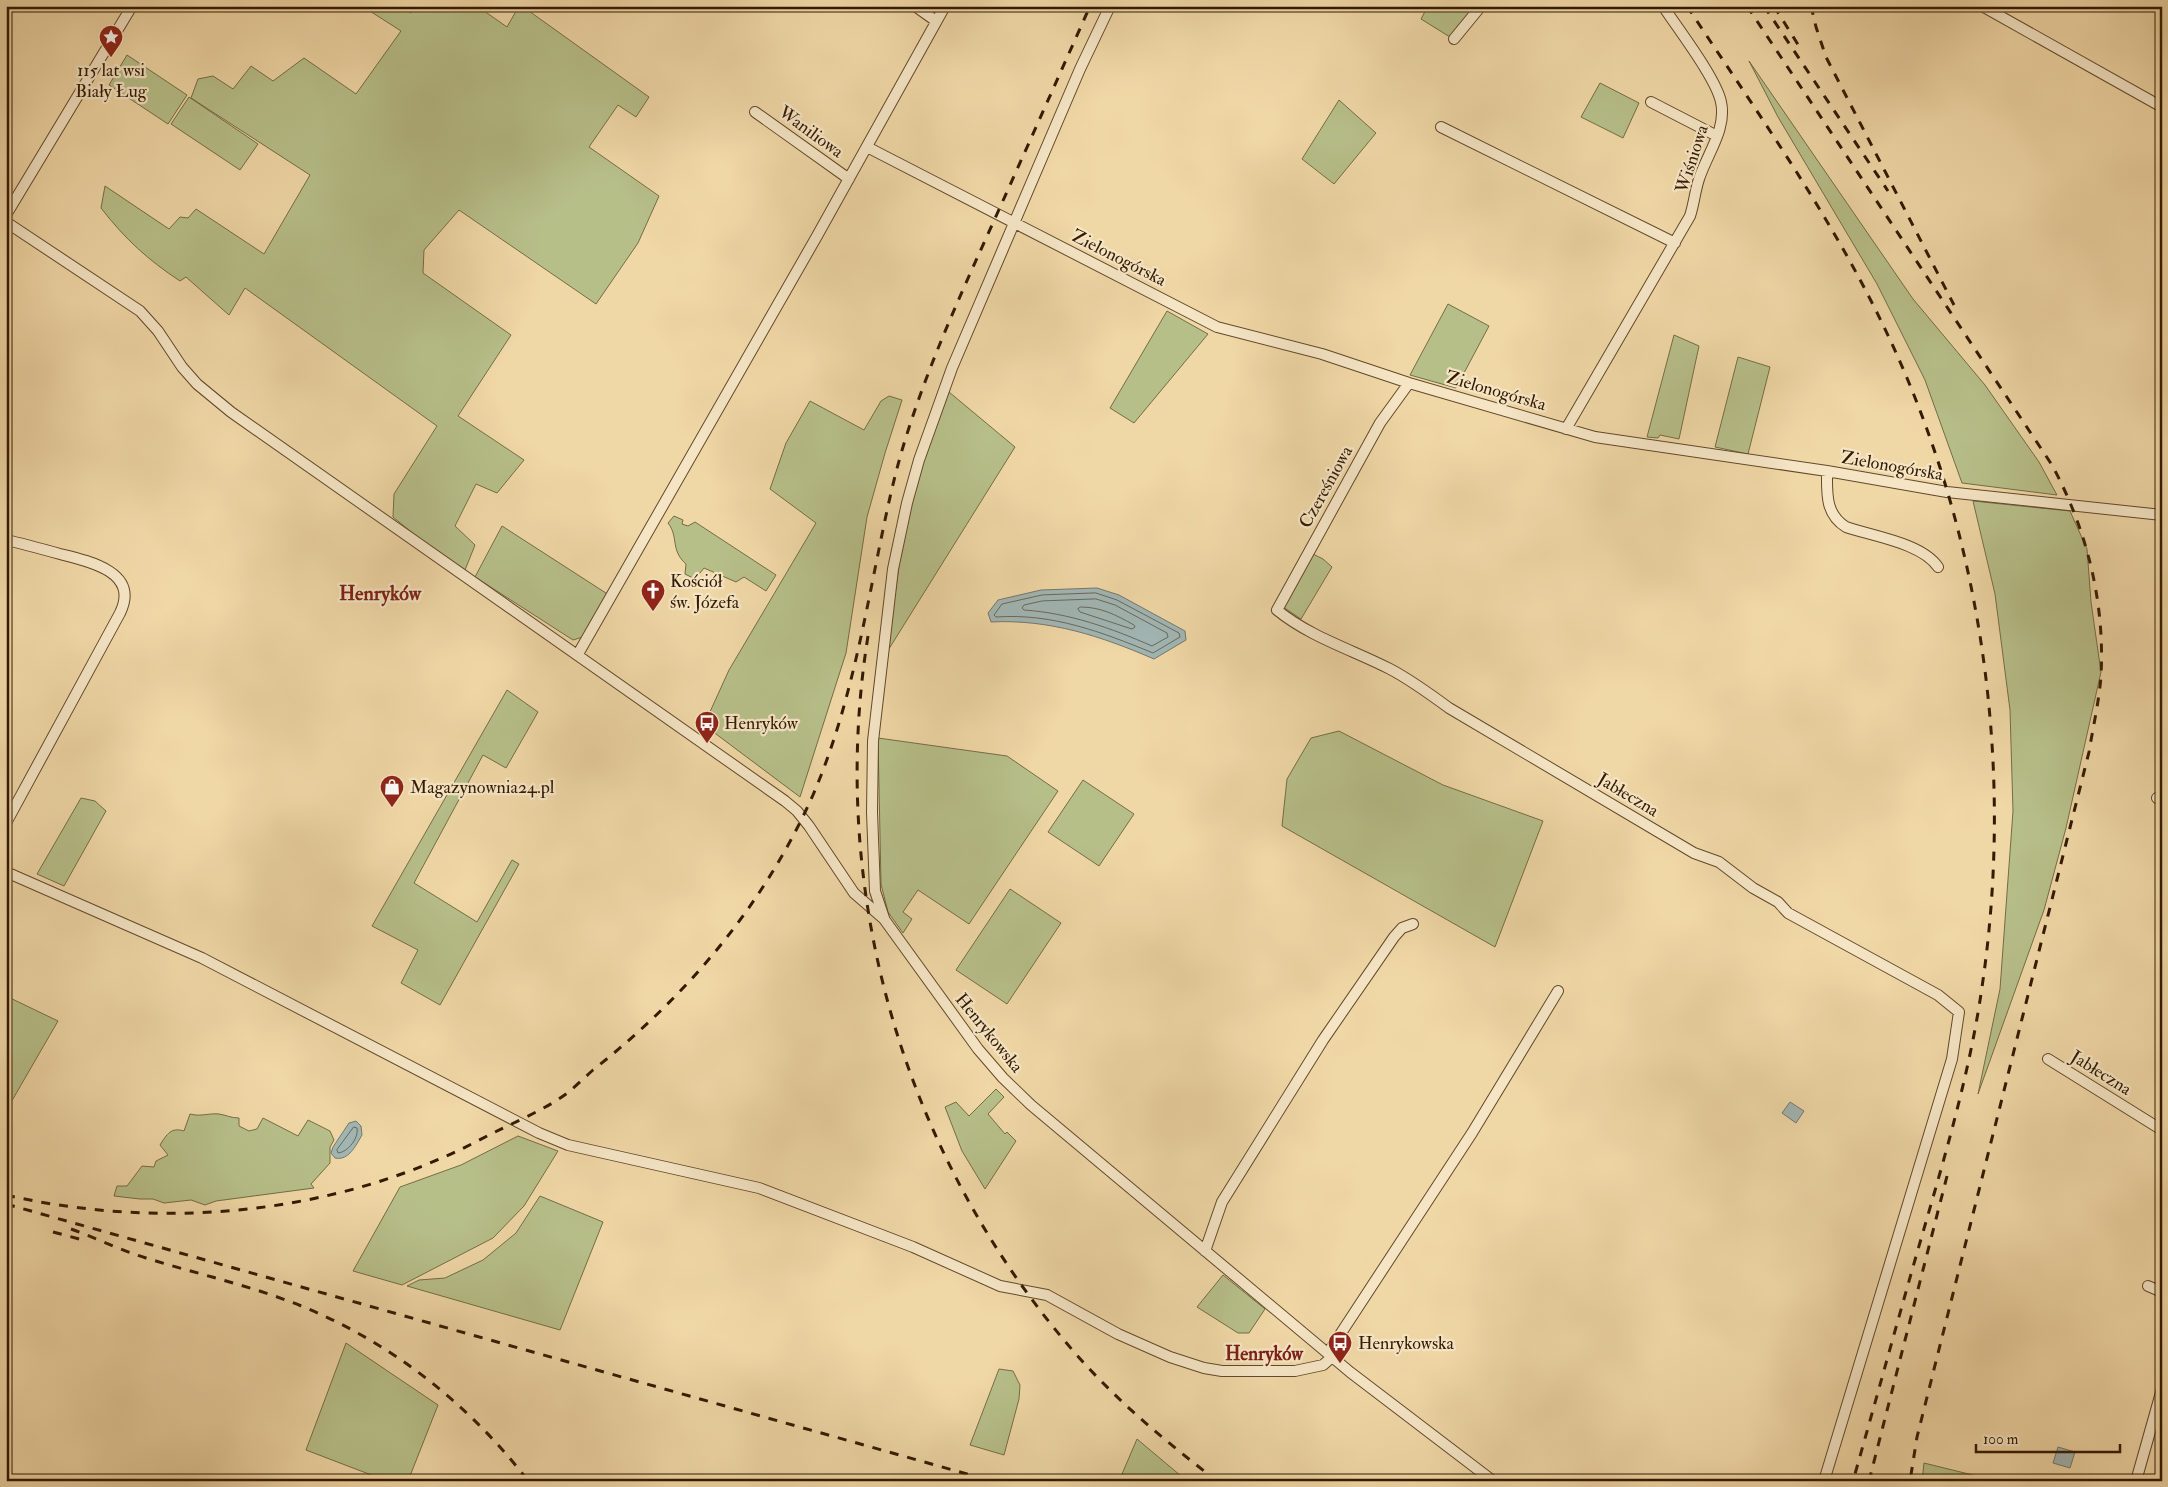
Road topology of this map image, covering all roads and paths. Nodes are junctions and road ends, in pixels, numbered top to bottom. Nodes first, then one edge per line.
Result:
1 (132, 6) edge
2 (915, 6) edge
3 (945, 6) edge
4 (1110, 6) edge
5 (1481, 6) edge
6 (1663, 6) edge
7 (1982, 6) edge
8 (936, 21) junction
9 (1454, 39) dead end
10 (1651, 102) dead end
11 (2162, 107) edge
12 (755, 112) dead end
13 (1441, 127) dead end
14 (1717, 136) junction
15 (867, 147) junction
16 (849, 179) junction
17 (6, 215) edge
18 (6, 222) edge
19 (1014, 222) junction
20 (1675, 243) junction
21 (1408, 382) junction
22 (1566, 429) junction
23 (1827, 471) junction
24 (2162, 515) edge
25 (6, 540) edge
26 (1938, 567) dead end
27 (1277, 610) joint
28 (578, 654) junction
29 (6, 823) edge
30 (6, 872) edge
31 (884, 920) junction
32 (1413, 924) dead end
33 (1558, 991) dead end
34 (2048, 1059) dead end
35 (2162, 1130) edge
36 (1205, 1251) junction
37 (2148, 1286) dead end
38 (2162, 1292) edge
39 (1330, 1355) junction
40 (2162, 1389) edge
41 (1493, 1481) edge
42 (1824, 1481) edge
43 (2136, 1481) edge

1 - 17 street
2 - 8 street
3 - 8 street
4 - 19 street
5 - 9 street
6 - 14 street, Wiśniowa
7 - 11 street
8 - 15 street
10 - 14 street
12 - 16 street, Waniliowa
13 - 20 street
14 - 20 street, Wiśniowa
15 - 16 street
15 - 19 street, Zielonogórska
16 - 28 street
18 - 28 street, Henrykowska
19 - 21 street, Zielonogórska
19 - 31 street
20 - 22 street, Wiśniowa
21 - 22 street, Zielonogórska
21 - 27 street, Czereśniowa
22 - 23 street, Zielonogórska
23 - 24 street, Zielonogórska
23 - 26 street
25 - 29 street
27 - 42 street, Jabłeczna
28 - 31 street, Henrykowska
30 - 39 street
31 - 36 street, Henrykowska
32 - 36 street
33 - 39 street
34 - 35 street, Jabłeczna
36 - 39 street, Henrykowska
37 - 38 street
39 - 41 street, Henrykowska
40 - 43 street

